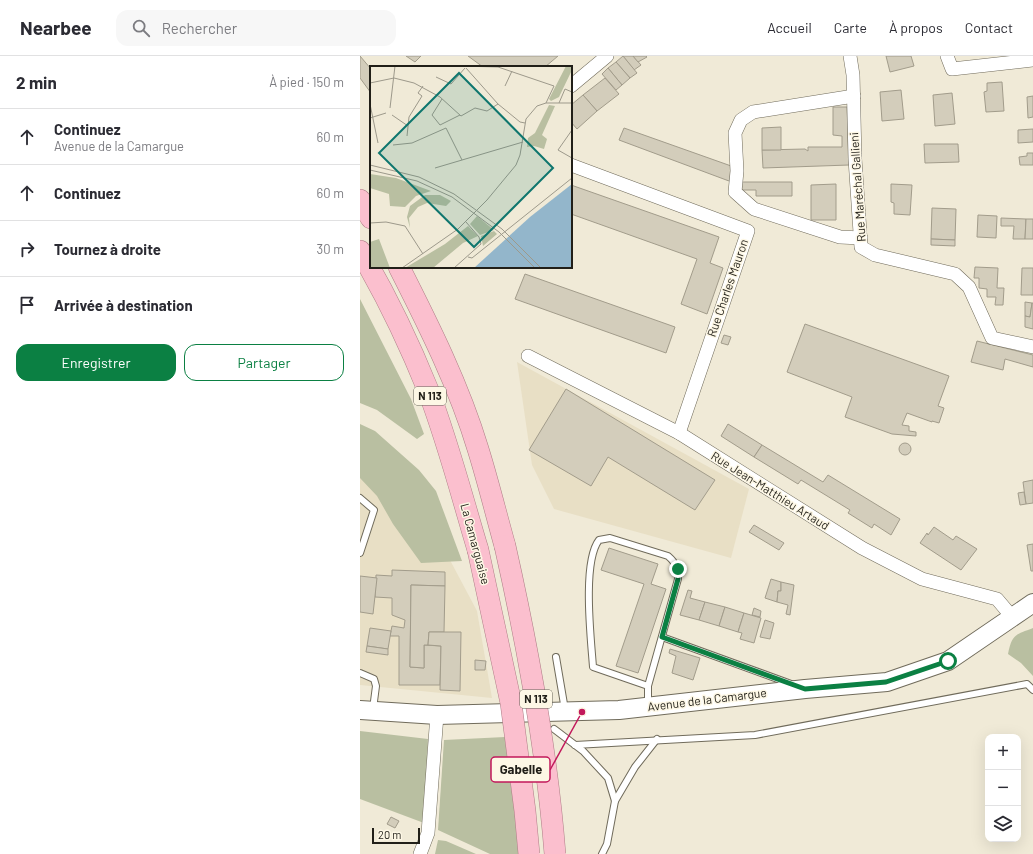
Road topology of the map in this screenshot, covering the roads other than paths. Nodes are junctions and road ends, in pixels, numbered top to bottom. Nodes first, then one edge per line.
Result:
1 (607, 56) edge
2 (850, 56) edge
3 (947, 56) edge
4 (1033, 60) edge
5 (594, 62) edge
6 (572, 85) edge
7 (854, 96) junction
8 (572, 165) edge
9 (360, 200) edge
10 (370, 216) edge
11 (861, 238) junction
12 (360, 251) edge
13 (400, 268) edge
14 (1033, 347) edge
15 (528, 356) dead end
16 (679, 433) junction
17 (360, 498) edge
18 (360, 552) edge
19 (1033, 603) edge
20 (1013, 618) junction
21 (662, 637) junction
22 (556, 657) dead end
23 (360, 673) edge
24 (648, 686) junction
25 (805, 689) junction
26 (1033, 690) edge
27 (648, 707) junction
28 (367, 711) edge
29 (565, 713) junction
30 (437, 715) junction
31 (554, 729) dead end
32 (657, 739) junction
33 (575, 745) junction
34 (615, 801) junction
35 (420, 854) edge
36 (529, 854) edge
37 (555, 854) edge
38 (602, 854) edge

1 - 5 street
2 - 7 street, Rue Maréchal Gallieni
3 - 4 street
5 - 6 street
7 - 11 street, Rue Maréchal Gallieni
7 - 11 street
8 - 16 street, Rue Charles Mauron
9 - 10 highway
11 - 14 street, Rue Maréchal Gallieni
12 - 36 highway, La Camarguaise / N 113, bridge
13 - 37 highway, N 113, bridge
15 - 16 street, Rue Jean-Matthieu Artaud
16 - 20 street, Rue Jean-Matthieu Artaud
17 - 18 lane
19 - 20 main road, Avenue de la Camargue
20 - 25 main road, Avenue de la Camargue
21 - 24 lane
21 - 24 lane
21 - 25 lane
22 - 29 lane
23 - 28 lane
24 - 27 lane
25 - 27 main road, Avenue de la Camargue
26 - 32 lane
27 - 29 main road, Avenue de la Camargue
28 - 30 main road, Avenue de la Camargue
29 - 30 main road, Avenue de la Camargue
30 - 35 street
31 - 33 lane
32 - 33 lane
32 - 34 lane
33 - 34 lane
34 - 38 lane

